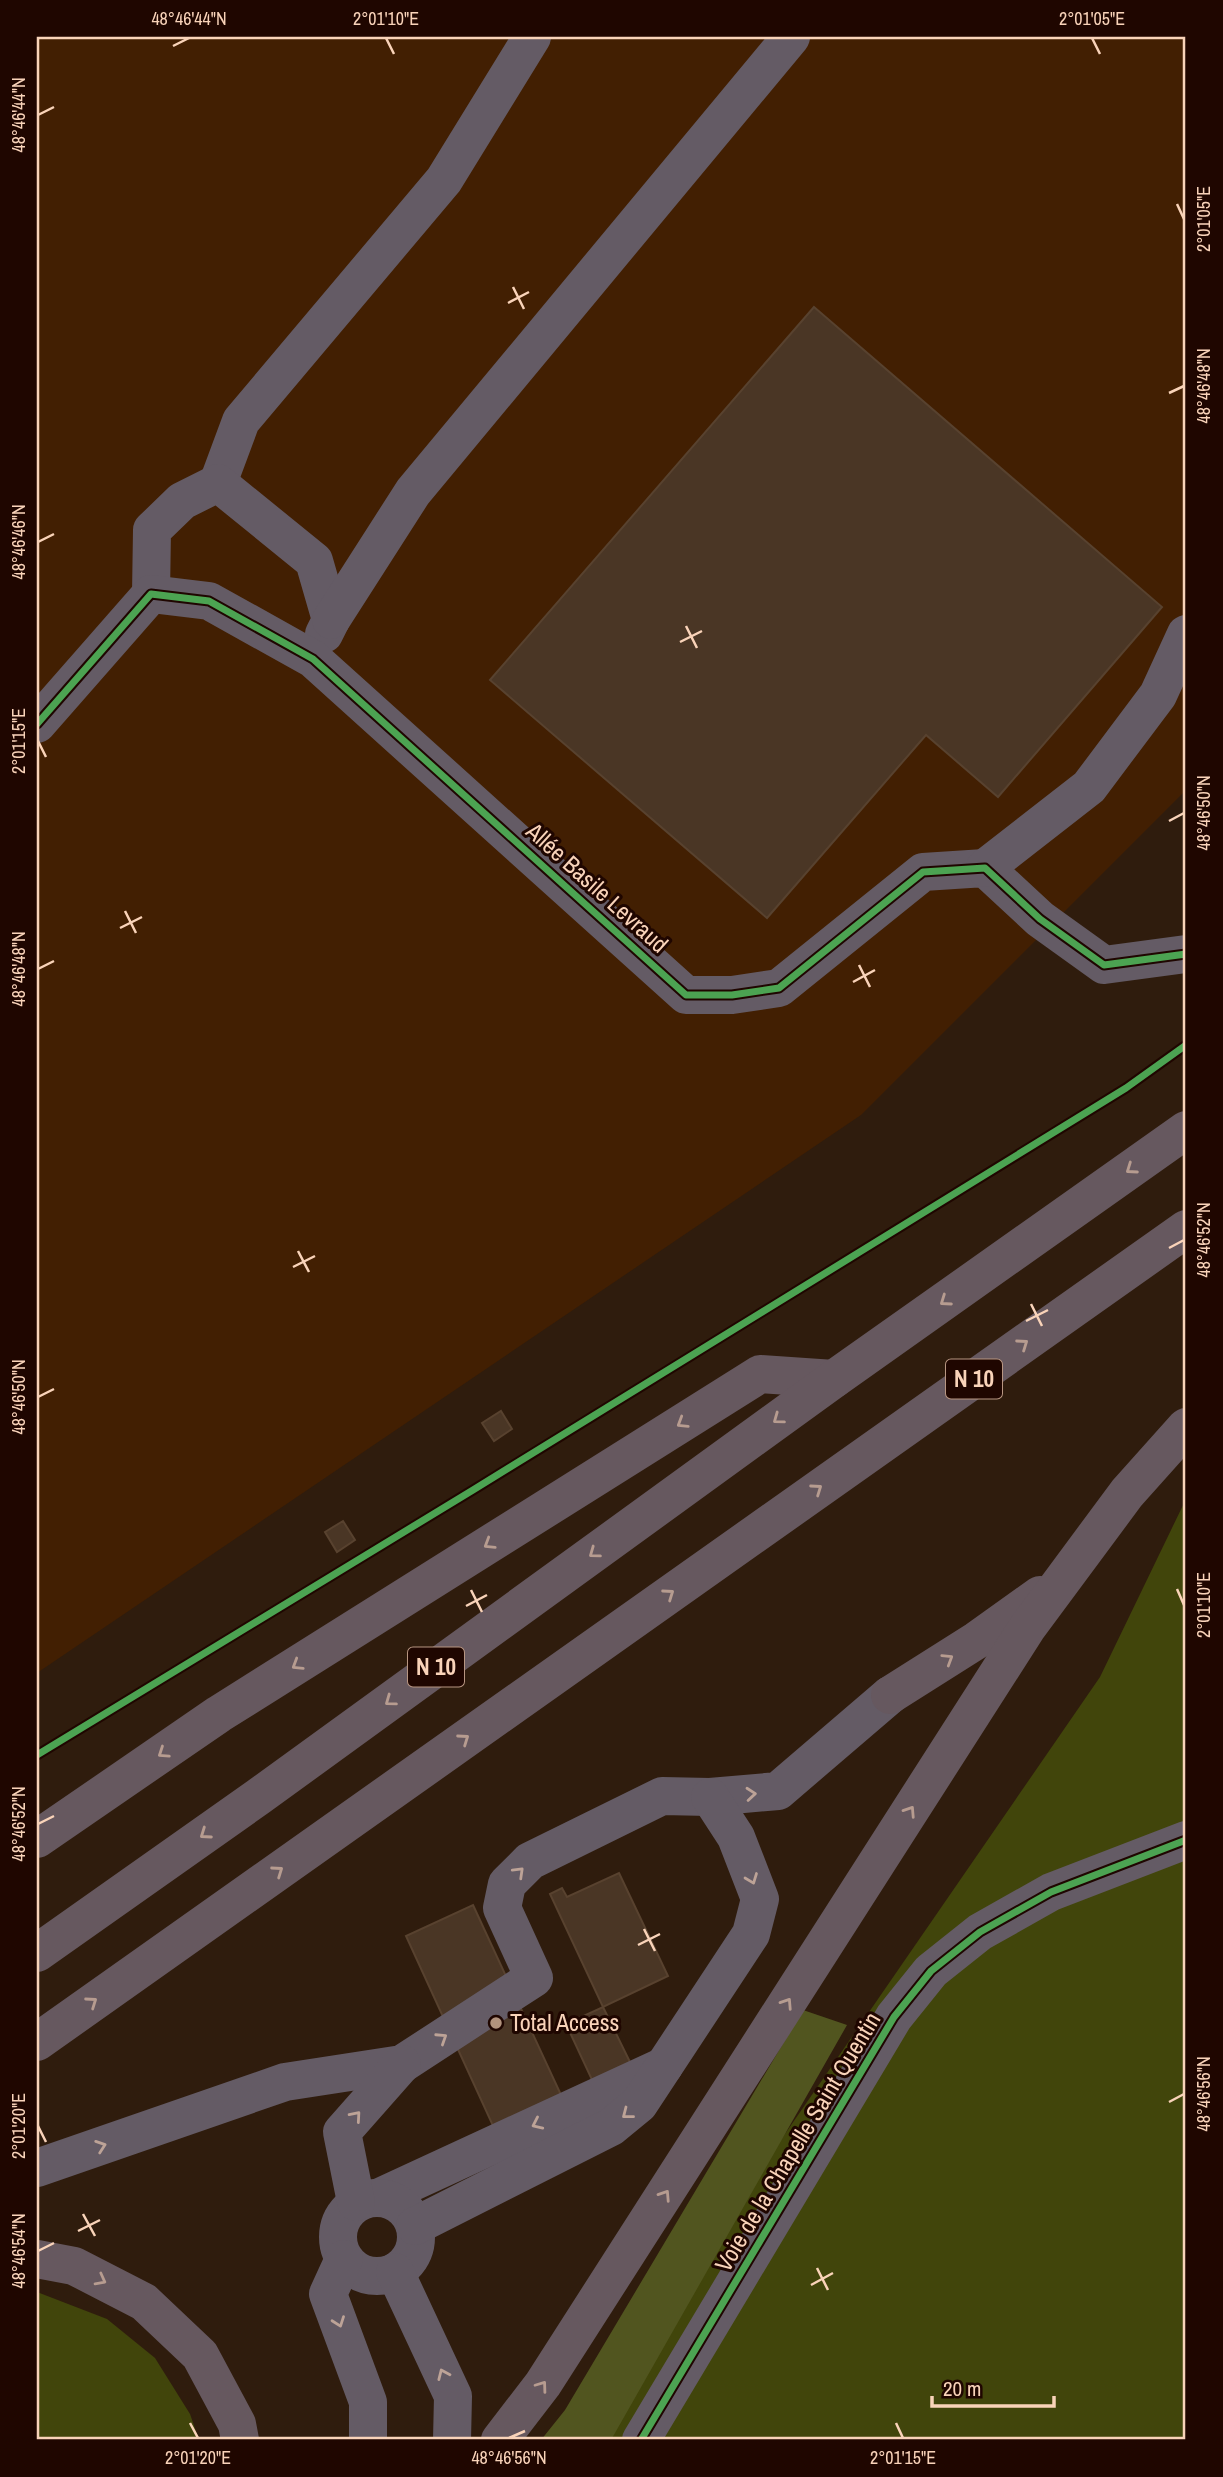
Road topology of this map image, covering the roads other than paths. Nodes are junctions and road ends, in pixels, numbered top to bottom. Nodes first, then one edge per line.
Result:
1 (532, 37) edge
2 (791, 37) edge
3 (218, 483) junction
4 (152, 594) junction
5 (331, 620) junction
6 (1186, 634) edge
7 (313, 659) junction
8 (37, 724) edge
9 (985, 868) junction
10 (1186, 954) edge
11 (1186, 1130) edge
12 (1186, 1229) edge
13 (834, 1380) junction
14 (1186, 1427) edge
15 (1066, 1576) junction
16 (890, 1695) joint
17 (710, 1797) junction
18 (37, 1839) edge
19 (1186, 1840) edge
20 (37, 1953) edge
21 (37, 2042) edge
22 (402, 2064) junction
23 (666, 2065) junction
24 (37, 2168) edge
25 (368, 2200) junction
26 (415, 2226) junction
27 (37, 2259) edge
28 (344, 2259) junction
29 (395, 2272) junction
30 (240, 2440) edge
31 (368, 2440) edge
32 (452, 2440) edge
33 (500, 2440) edge
34 (641, 2440) edge

1 - 3 street
2 - 5 street
3 - 4 street
3 - 5 street
4 - 7 street, Allée Basile Levraud
4 - 8 street
5 - 7 street
6 - 9 street
7 - 9 street, Allée Basile Levraud
9 - 10 street
11 -> 13 main road, N 10
21 -> 12 main road, N 10
13 -> 18 main road
13 -> 20 main road, N 10
14 - 15 main road
16 -> 15 main road
33 -> 15 main road
17 -> 16 street
22 -> 17 street
17 -> 23 street
19 - 34 street, Voie de la Chapelle Saint Quentin
24 -> 22 street
25 -> 22 street
23 -> 25 street
23 -> 26 street
25 - 26 street
25 - 28 street
26 - 29 street
27 -> 30 main road
28 - 29 street
28 -> 31 street
32 -> 29 street

